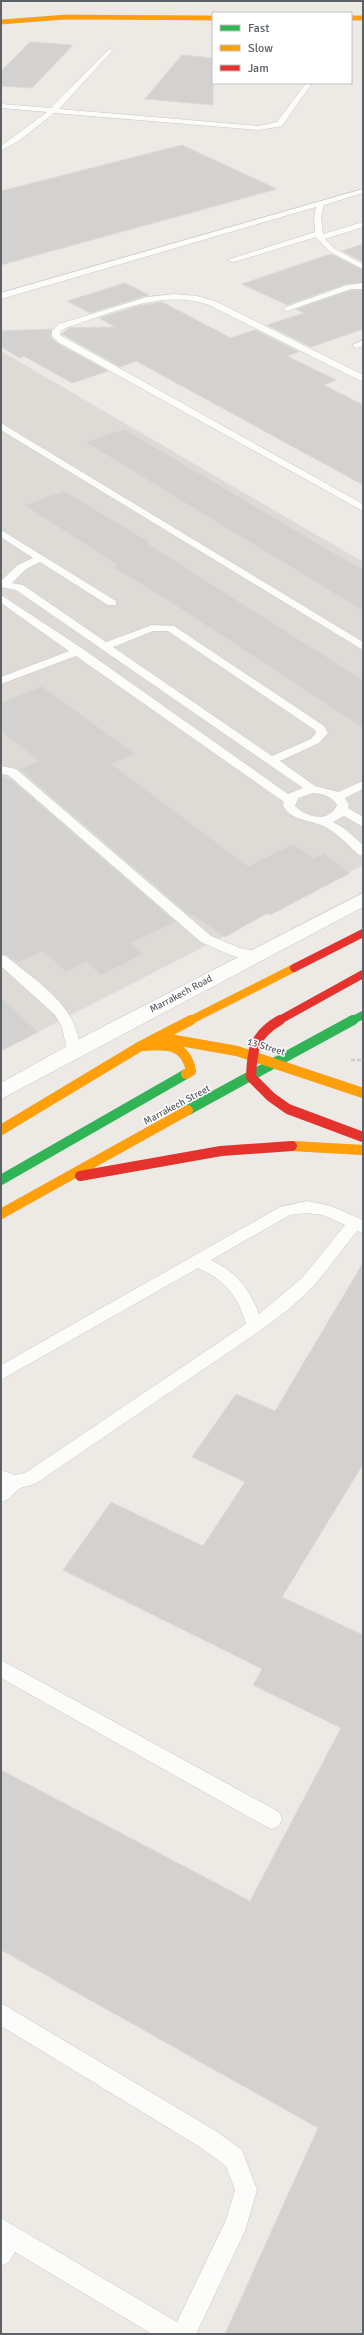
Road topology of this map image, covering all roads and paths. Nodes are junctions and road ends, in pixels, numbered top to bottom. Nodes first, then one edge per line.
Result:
1 (212, 18) edge
2 (352, 18) edge
3 (363, 18) edge
4 (1, 22) edge
5 (110, 50) dead end
6 (308, 84) edge
7 (1, 106) edge
8 (55, 111) junction
9 (1, 150) edge
10 (363, 191) edge
11 (321, 203) junction
12 (363, 224) edge
13 (319, 236) junction
14 (231, 260) dead end
15 (363, 267) edge
16 (363, 286) edge
17 (1, 296) edge
18 (287, 308) dead end
19 (363, 379) edge
20 (1, 426) edge
21 (363, 508) edge
22 (1, 533) edge
23 (40, 558) junction
24 (3, 584) edge
25 (1, 598) edge
26 (112, 604) dead end
27 (105, 646) junction
28 (363, 647) edge
29 (79, 651) junction
30 (1, 681) edge
31 (271, 761) junction
32 (1, 770) edge
33 (363, 785) edge
34 (312, 789) junction
35 (338, 796) junction
36 (290, 800) junction
37 (342, 809) junction
38 (320, 820) junction
39 (363, 823) edge
40 (363, 852) edge
41 (363, 900) edge
42 (363, 933) edge
43 (255, 955) junction
44 (1, 959) edge
45 (363, 974) edge
46 (363, 1015) edge
47 (158, 1037) junction
48 (139, 1047) junction
49 (73, 1052) junction
50 (251, 1053) junction
51 (278, 1062) junction
52 (252, 1077) junction
53 (1, 1092) edge
54 (363, 1093) edge
55 (1, 1130) edge
56 (363, 1138) edge
57 (363, 1150) edge
58 (1, 1180) edge
59 (60, 1180) junction
60 (1, 1214) edge
61 (359, 1225) edge
62 (198, 1261) junction
63 (255, 1326) junction
64 (1, 1373) edge
65 (8, 1479) edge
66 (1, 1495) edge
67 (1, 1668) edge
68 (272, 1819) dead end
69 (1, 2014) edge
70 (4, 2240) edge
71 (174, 2334) edge
72 (184, 2334) edge

1 - 4 main road
2 - 3 main road
5 - 8 lane
6 - 8 lane
7 - 8 lane
8 - 9 lane
10 - 11 lane
11 - 13 lane
11 - 17 lane
12 - 13 lane
13 - 14 lane
13 - 15 lane
16 - 18 lane
19 - 21 lane
20 - 28 lane
22 - 23 lane
23 - 24 lane
23 - 26 lane
24 - 27 lane
25 - 29 lane
27 - 31 lane
27 - 31 lane
29 - 30 lane
29 - 36 lane
31 - 34 lane
32 - 43 lane
33 - 35 lane
34 - 35 lane
34 - 36 lane
35 - 37 lane
36 - 38 lane
37 - 38 lane
37 - 39 lane
38 - 40 lane
41 - 43 street, Marrakech Road
42 - 47 main road
43 - 49 street, Marrakech Road
44 - 49 lane
45 - 50 main road
46 - 51 main road, Marrakech Street
47 - 48 main road
47 - 50 main road, 13 Street
48 - 55 main road
48 - 58 main road
49 - 53 street, Marrakech Road
50 - 51 main road, 13 Street
50 - 52 main road
51 - 52 main road, Marrakech Street
51 - 54 main road, 13 Street
52 - 56 main road
52 - 59 main road, Marrakech Street
57 - 59 main road
59 - 60 main road, Marrakech Street
61 - 62 lane
61 - 63 lane
62 - 63 lane
62 - 64 lane
63 - 65 lane
65 - 66 lane
67 - 68 lane
69 - 72 lane
70 - 71 lane

